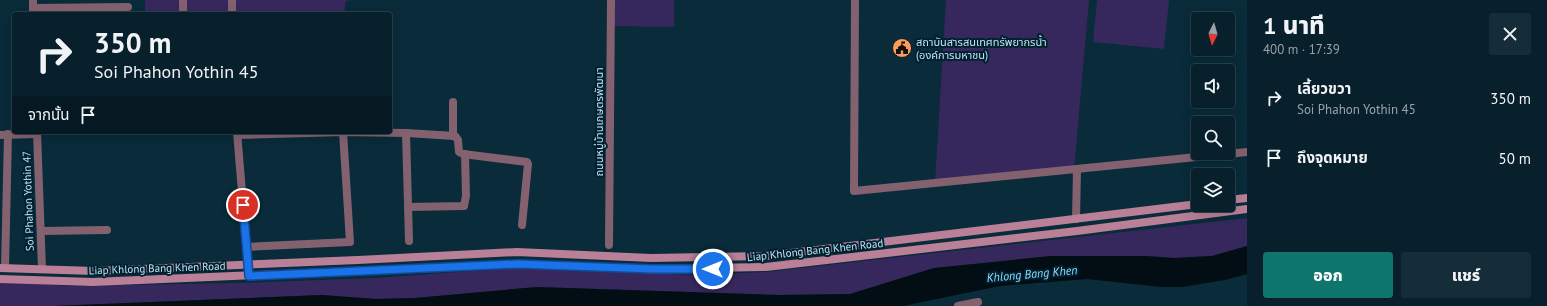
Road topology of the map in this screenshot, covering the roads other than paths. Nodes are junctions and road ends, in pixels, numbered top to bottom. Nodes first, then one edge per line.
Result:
1 (183, 0) edge
2 (232, 0) edge
3 (611, 0) edge
4 (855, 0) edge
5 (33, 7) edge
6 (128, 7) dead end
7 (183, 12) edge
8 (232, 12) edge
9 (453, 102) dead end
10 (392, 133) edge
11 (406, 133) junction
12 (20, 134) edge
13 (37, 134) edge
14 (238, 134) edge
15 (343, 134) edge
16 (4, 135) edge
17 (452, 136) junction
18 (1247, 152) edge
19 (465, 154) junction
20 (1077, 169) junction
21 (1247, 198) edge
22 (1235, 199) edge
23 (1191, 205) edge
24 (408, 207) junction
25 (1247, 209) edge
26 (1076, 219) junction
27 (522, 225) dead end
28 (107, 230) dead end
29 (41, 231) junction
30 (1077, 232) junction
31 (409, 241) dead end
32 (609, 245) dead end
33 (246, 248) junction
34 (712, 257) junction
35 (248, 265) junction
36 (2, 268) edge
37 (42, 269) junction
38 (713, 269) junction
39 (249, 276) junction
40 (0, 279) edge
41 (978, 302) dead end
42 (958, 306) edge

1 - 7 street
2 - 8 street
3 - 32 street, ถนนหมู่บ้านเกษตรพัฒนา
4 - 20 street
5 - 6 street
9 - 17 street
10 - 11 street
11 - 17 street
11 - 24 street
12 - 16 street
13 - 29 street, Soi Phahon Yothin 47
14 - 33 street
15 - 33 street
16 - 36 street
17 - 19 street
18 - 20 street
19 - 24 street
19 - 27 street
20 - 26 street
21 - 22 main road
23 - 26 main road, Liap Khlong Bang Khen Road
24 - 31 street
25 - 30 main road, Liap Khlong Bang Khen Road
26 - 30 main road
26 - 34 main road, Liap Khlong Bang Khen Road
28 - 29 street
29 - 37 street, Soi Phahon Yothin 47
30 - 38 main road, Liap Khlong Bang Khen Road
33 - 35 street
34 - 35 main road, Liap Khlong Bang Khen Road
34 - 38 main road
35 - 37 main road, Liap Khlong Bang Khen Road
35 - 39 street
36 - 37 main road, Liap Khlong Bang Khen Road
38 - 39 main road, Liap Khlong Bang Khen Road
39 - 40 main road, Liap Khlong Bang Khen Road
41 - 42 street

